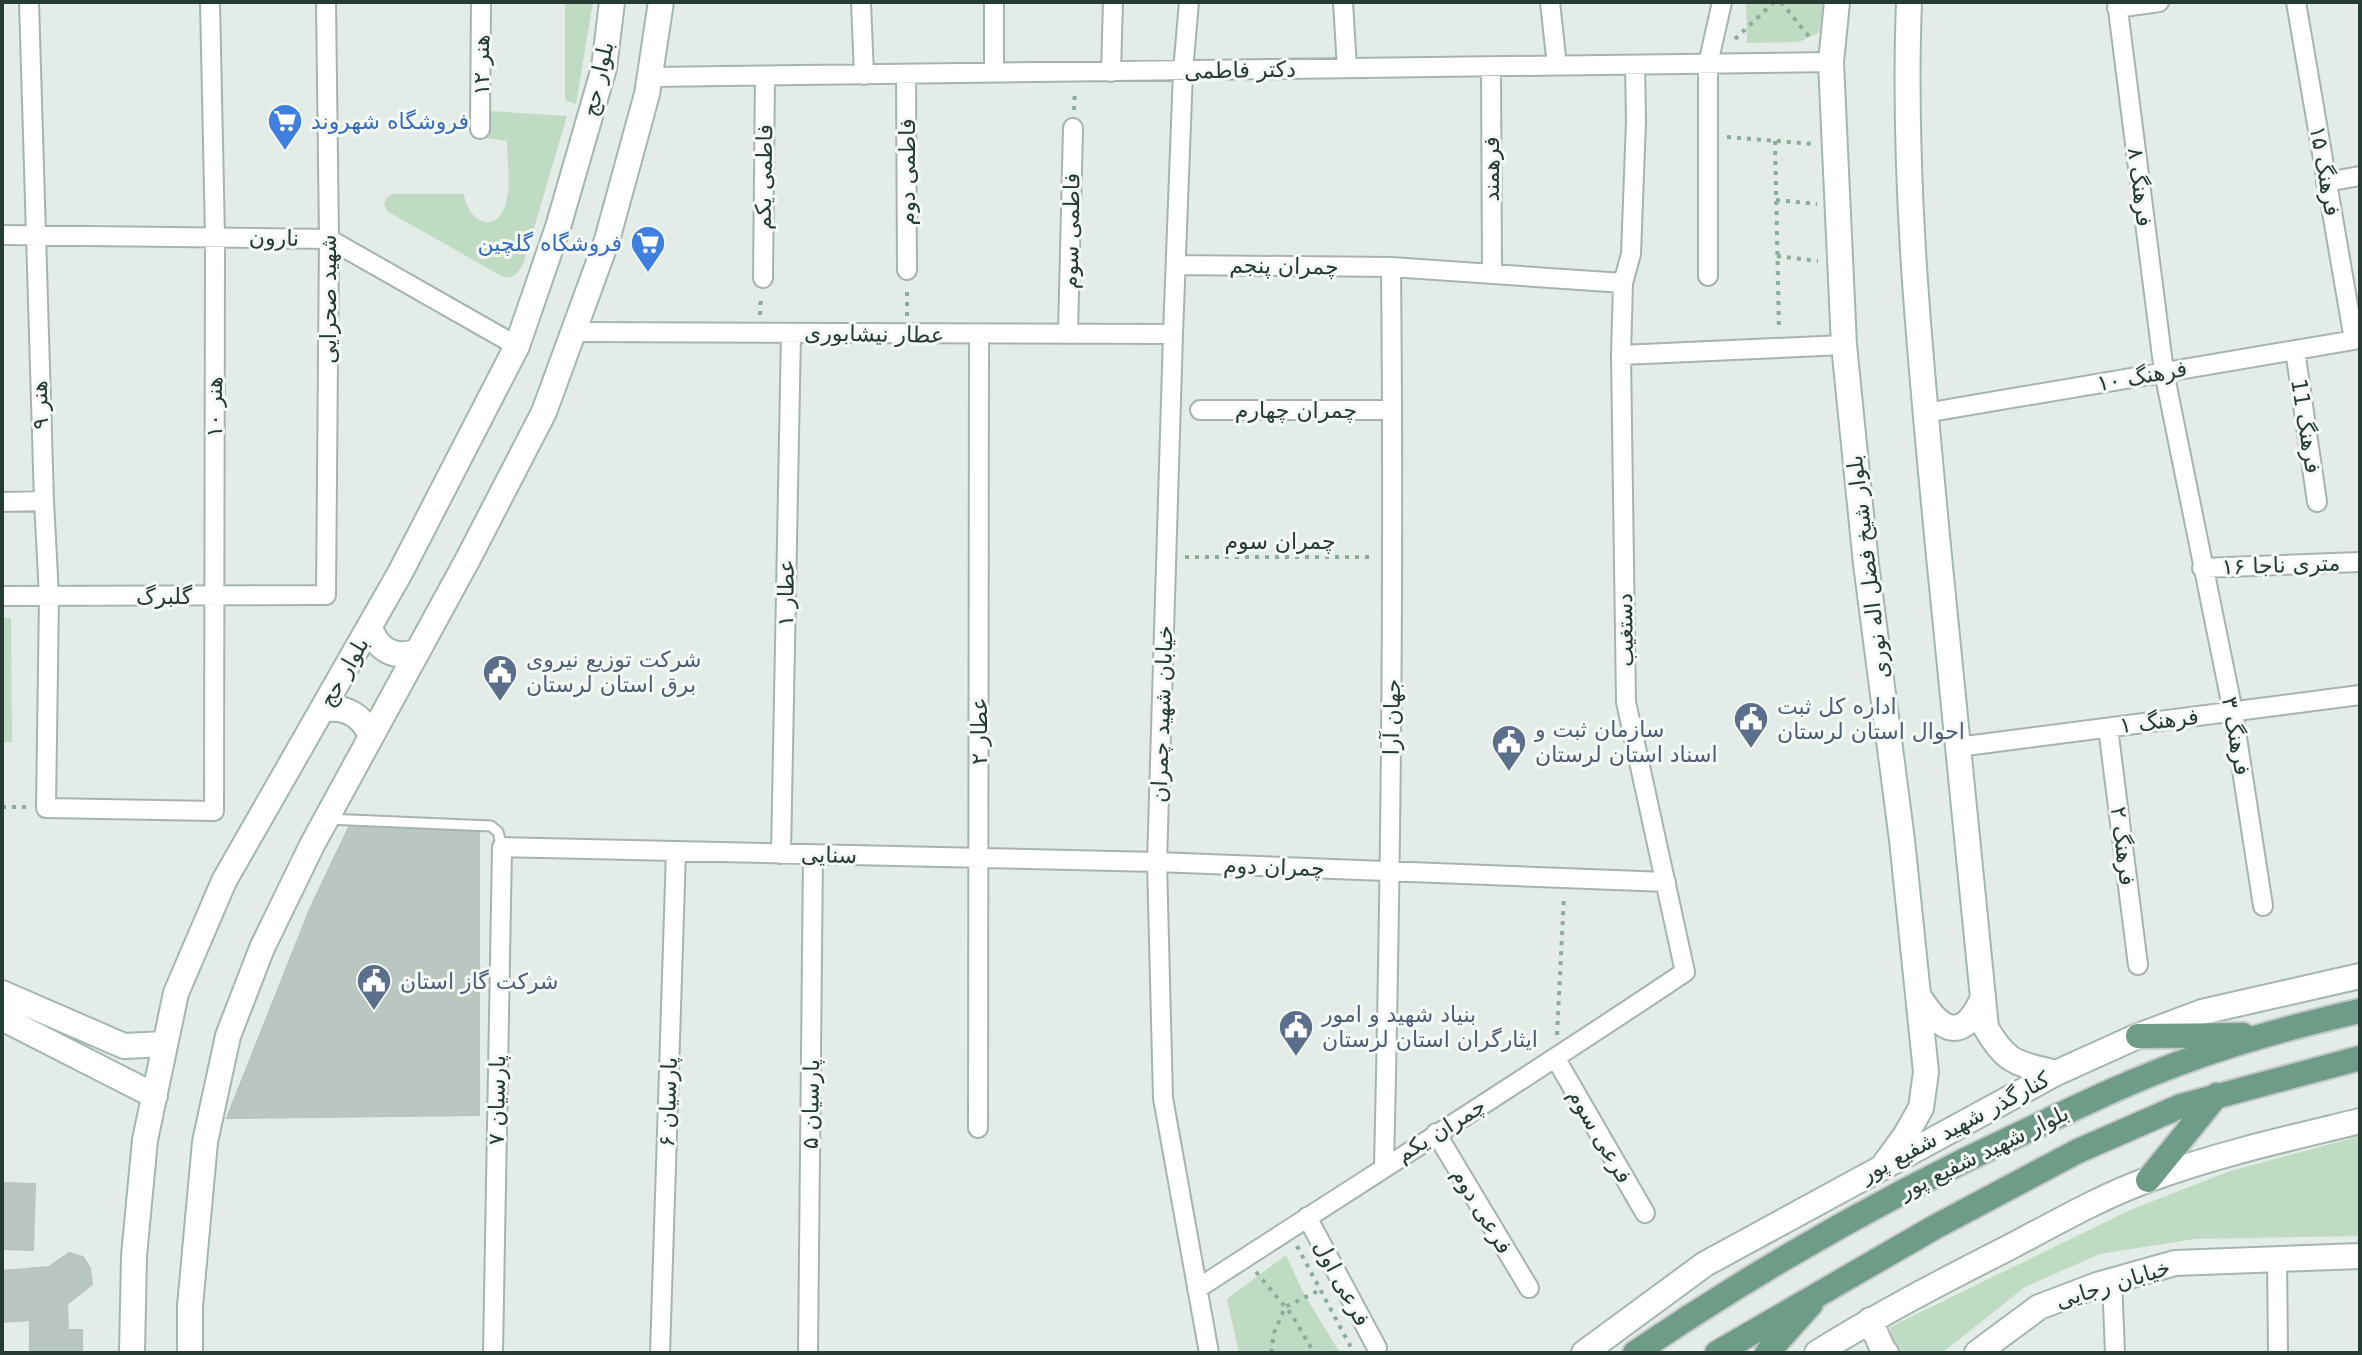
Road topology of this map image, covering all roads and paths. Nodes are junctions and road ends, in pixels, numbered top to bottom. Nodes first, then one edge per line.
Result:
1 (29, 2) edge
2 (210, 2) edge
3 (326, 2) edge
4 (481, 2) edge
5 (612, 2) edge
6 (661, 2) edge
7 (861, 2) edge
8 (994, 2) edge
9 (1113, 2) edge
10 (1189, 2) edge
11 (1343, 2) edge
12 (1550, 2) edge
13 (1722, 2) edge
14 (1774, 2) edge
15 (1781, 2) edge
16 (1837, 2) edge
17 (1909, 2) edge
18 (2159, 2) edge
19 (2296, 2) edge
20 (2117, 5) edge
21 (1831, 62) junction
22 (1708, 64) junction
23 (1635, 65) junction
24 (1557, 66) junction
25 (1491, 67) junction
26 (1347, 68) junction
27 (1183, 71) junction
28 (1075, 72) junction
29 (1111, 72) junction
30 (994, 73) junction
31 (906, 74) junction
32 (864, 75) junction
33 (765, 76) junction
34 (650, 77) junction
35 (1073, 128) joint
36 (480, 129) dead end
37 (1708, 136) junction
38 (1775, 141) junction
39 (1835, 145) junction
40 (2360, 176) edge
41 (2326, 182) junction
42 (1776, 200) junction
43 (1838, 206) junction
44 (2, 235) edge
45 (35, 235) junction
46 (215, 237) junction
47 (329, 239) junction
48 (1777, 256) junction
49 (1840, 264) junction
50 (1176, 265) junction
51 (1391, 267) junction
52 (907, 270) joint
53 (1492, 272) junction
54 (1708, 276) dead end
55 (763, 278) joint
56 (1623, 283) junction
57 (575, 332) junction
58 (759, 333) junction
59 (791, 333) junction
60 (906, 334) junction
61 (1068, 334) junction
62 (1173, 334) junction
63 (979, 335) junction
64 (2357, 340) edge
65 (1844, 345) junction
66 (517, 346) junction
67 (1779, 348) junction
68 (2295, 350) junction
69 (1621, 355) junction
70 (2164, 372) junction
71 (1200, 410) dead end
72 (1392, 410) junction
73 (1925, 413) junction
74 (44, 501) junction
75 (2, 502) edge
76 (2317, 502) dead end
77 (1167, 557) junction
78 (1394, 558) junction
79 (2360, 562) edge
80 (2202, 568) junction
81 (326, 595) joint
82 (2, 596) edge
83 (49, 596) junction
84 (212, 596) junction
85 (370, 627) junction
86 (418, 651) junction
87 (2360, 695) edge
88 (322, 710) junction
89 (2233, 712) junction
90 (2108, 728) junction
91 (371, 736) junction
92 (1958, 747) junction
93 (2, 807) edge
94 (46, 808) junction
95 (326, 819) junction
96 (502, 847) junction
97 (676, 851) junction
98 (781, 854) junction
99 (813, 855) junction
100 (979, 858) junction
101 (1157, 862) junction
102 (1391, 872) junction
103 (1565, 877) junction
104 (1666, 882) junction
105 (2263, 906) dead end
106 (2138, 965) dead end
107 (1685, 972) joint
108 (2360, 976) edge
109 (2, 993) edge
110 (1917, 993) junction
111 (1983, 998) junction
112 (2360, 1011) edge
113 (2, 1018) edge
114 (2269, 1034) junction
115 (2138, 1036) junction
116 (165, 1044) junction
117 (2360, 1058) edge
118 (1556, 1059) junction
119 (2056, 1073) junction
120 (2217, 1095) junction
121 (155, 1096) junction
122 (2360, 1121) edge
123 (978, 1128) dead end
124 (1436, 1133) junction
125 (1384, 1166) junction
126 (1883, 1166) junction
127 (2148, 1180) junction
128 (1645, 1213) dead end
129 (1307, 1217) junction
130 (1288, 1230) junction
131 (2360, 1256) edge
132 (2277, 1257) junction
133 (1244, 1258) junction
134 (2112, 1280) junction
135 (1529, 1288) dead end
136 (1197, 1289) junction
137 (1825, 1289) junction
138 (1320, 1290) junction
139 (1285, 1307) junction
140 (1870, 1320) junction
141 (1377, 1348) dead end
142 (132, 1353) edge
143 (190, 1353) edge
144 (493, 1353) edge
145 (660, 1353) edge
146 (808, 1353) edge
147 (1209, 1353) edge
148 (1271, 1353) edge
149 (1314, 1353) edge
150 (1354, 1353) edge
151 (1584, 1353) edge
152 (1635, 1353) edge
153 (1717, 1353) edge
154 (1767, 1353) edge
155 (1817, 1353) edge
156 (1886, 1353) edge
157 (1977, 1353) edge
158 (2115, 1353) edge
159 (2278, 1353) edge

1 - 45 street, هنر ۹
2 - 46 street, هنر ۱۰
3 - 47 street, شهید صحرایی
4 - 36 street, هنر ۱۲
5 - 66 main road, بلوار حج
6 - 34 main road
7 - 32 street
8 - 30 street
9 - 29 street
10 - 27 street, خیابان شهید چمران
11 - 26 street
12 - 24 street
13 - 22 street
14 - 22 path
15 - 21 path
16 - 21 main road, بلوار شیخ فضل اله نوری
17 - 73 main road
18 - 20 street
19 - 41 street, فرهنگ ۱۵
20 - 70 street, فرهنگ ۸
21 - 22 street, دکتر فاطمی
21 - 39 main road, بلوار شیخ فضل اله نوری
22 - 23 street, دکتر فاطمی
22 - 37 street
23 - 24 street, دکتر فاطمی
23 - 56 street, دستغیب
24 - 25 street, دکتر فاطمی
25 - 26 street, دکتر فاطمی
25 - 53 street, فرهمند
26 - 27 street, دکتر فاطمی
27 - 29 street, دکتر فاطمی
27 - 50 street, خیابان شهید چمران
28 - 29 street, دکتر فاطمی
28 - 30 street, دکتر فاطمی
28 - 35 path
30 - 31 street, دکتر فاطمی
31 - 32 street, دکتر فاطمی
31 - 52 street, فاطمی دوم
32 - 33 street, دکتر فاطمی
33 - 34 street, دکتر فاطمی
33 - 55 street, فاطمی یکم
34 - 57 main road
35 - 61 street, فاطمی سوم
37 - 38 path
37 - 54 street
38 - 39 path
38 - 42 path
39 - 43 main road, بلوار شیخ فضل اله نوری
40 - 41 street
41 - 64 street, فرهنگ ۱۵
42 - 43 path
42 - 48 path
43 - 49 main road, بلوار شیخ فضل اله نوری
44 - 45 street, نارون
45 - 46 street, نارون
45 - 74 street, هنر ۹
46 - 47 street, نارون
46 - 84 street, هنر ۱۰
47 - 66 street, نارون
47 - 81 street, شهید صحرایی
48 - 49 path
48 - 67 path
49 - 65 main road, بلوار شیخ فضل اله نوری
50 - 51 street, چمران پنجم
50 - 62 street, خیابان شهید چمران
51 - 53 street, چمران پنجم
51 - 72 street, جهان آرا
52 - 60 path
53 - 56 street, چمران پنجم
55 - 58 path
56 - 69 street, دستغیب
57 - 58 street, عطار نیشابوری
57 - 86 main road
58 - 59 street, عطار نیشابوری
59 - 60 street, عطار نیشابوری
59 - 98 street, عطار ۱
60 - 63 street, عطار نیشابوری
61 - 62 street, عطار نیشابوری
61 - 63 street, عطار نیشابوری
62 - 77 street, خیابان شهید چمران
63 - 100 street, عطار ۲
64 - 68 street, فرهنگ ۱۰
65 - 67 street
65 - 110 main road, بلوار شیخ فضل اله نوری
66 - 85 main road, بلوار حج
67 - 69 street
68 - 70 street, فرهنگ ۱۰
68 - 76 street, فرهنگ 11
69 - 104 street, دستغیب
70 - 73 street, فرهنگ ۱۰
70 - 80 street, فرهنگ ۸
71 - 72 street, چمران چهارم
72 - 78 street, جهان آرا
73 - 92 main road
74 - 75 street
74 - 83 street, هنر ۹
77 - 78 path, چمران سوم
77 - 101 street, خیابان شهید چمران
78 - 102 street, جهان آرا
79 - 80 street, ۱۶ متری ناجا
80 - 89 street, فرهنگ ۳
81 - 84 street, گلبرگ
82 - 83 street, گلبرگ
83 - 84 street, گلبرگ
83 - 94 street, هنر ۹
84 - 94 street, هنر ۱۰
85 - 86 main road
85 - 88 main road, بلوار حج
86 - 91 main road
87 - 89 street, فرهنگ ۱
88 - 91 main road
88 - 116 main road, بلوار حج
89 - 90 street, فرهنگ ۱
89 - 105 street, فرهنگ ۳
90 - 92 street, فرهنگ ۱
90 - 106 street, فرهنگ ۲
91 - 95 main road
92 - 111 main road
93 - 94 path
95 - 96 lane
95 - 143 main road
96 - 97 street, سنایی
96 - 144 street, پارسیان ۷
97 - 98 street, سنایی
97 - 145 street, پارسیان ۶
98 - 99 street, سنایی
99 - 100 street, سنایی
99 - 146 street, پارسیان ۵
100 - 101 street, سنایی
100 - 123 street, عطار ۲
101 - 102 street, چمران دوم
101 - 136 street, خیابان شهید چمران
102 - 103 street, چمران دوم
102 - 125 street, جهان آرا
103 - 104 street, چمران دوم
103 - 118 path
104 - 107 street, دستغیب
107 - 118 street, چمران یکم
108 - 115 main road, کنارگذر شهید شفیع پور
109 - 116 main road
110 - 111 main road
110 - 126 main road, بلوار شیخ فضل اله نوری
111 - 119 main road
112 - 114 main road, بلوار شهید شفیع پور
113 - 121 main road
114 - 115 main road
114 - 152 main road, بلوار شهید شفیع پور
115 - 119 main road, کنارگذر شهید شفیع پور
116 - 121 main road, بلوار حج
117 - 120 main road, بلوار شهید شفیع پور
118 - 124 street, چمران یکم
118 - 128 street, فرعی سوم
119 - 126 main road, کنارگذر شهید شفیع پور
120 - 127 main road
120 - 137 main road, بلوار شهید شفیع پور
121 - 142 main road, بلوار حج
122 - 127 main road
124 - 125 street, چمران یکم
124 - 135 street, فرعی دوم
125 - 129 street, چمران یکم
126 - 151 main road, کنارگذر شهید شفیع پور
127 - 140 main road
129 - 130 street, چمران یکم
129 - 141 street, فرعی اول
130 - 133 street, چمران یکم
130 - 138 path
131 - 132 main road, خیابان رجایی
132 - 134 main road, خیابان رجایی
132 - 159 street
133 - 136 street, چمران یکم
133 - 139 path
134 - 157 main road, خیابان رجایی
134 - 158 street
136 - 147 street, خیابان شهید چمران
137 - 153 main road, بلوار شهید شفیع پور
137 - 154 main road
138 - 139 path
138 - 150 path
139 - 148 path
139 - 149 path
140 - 155 main road
140 - 156 main road

